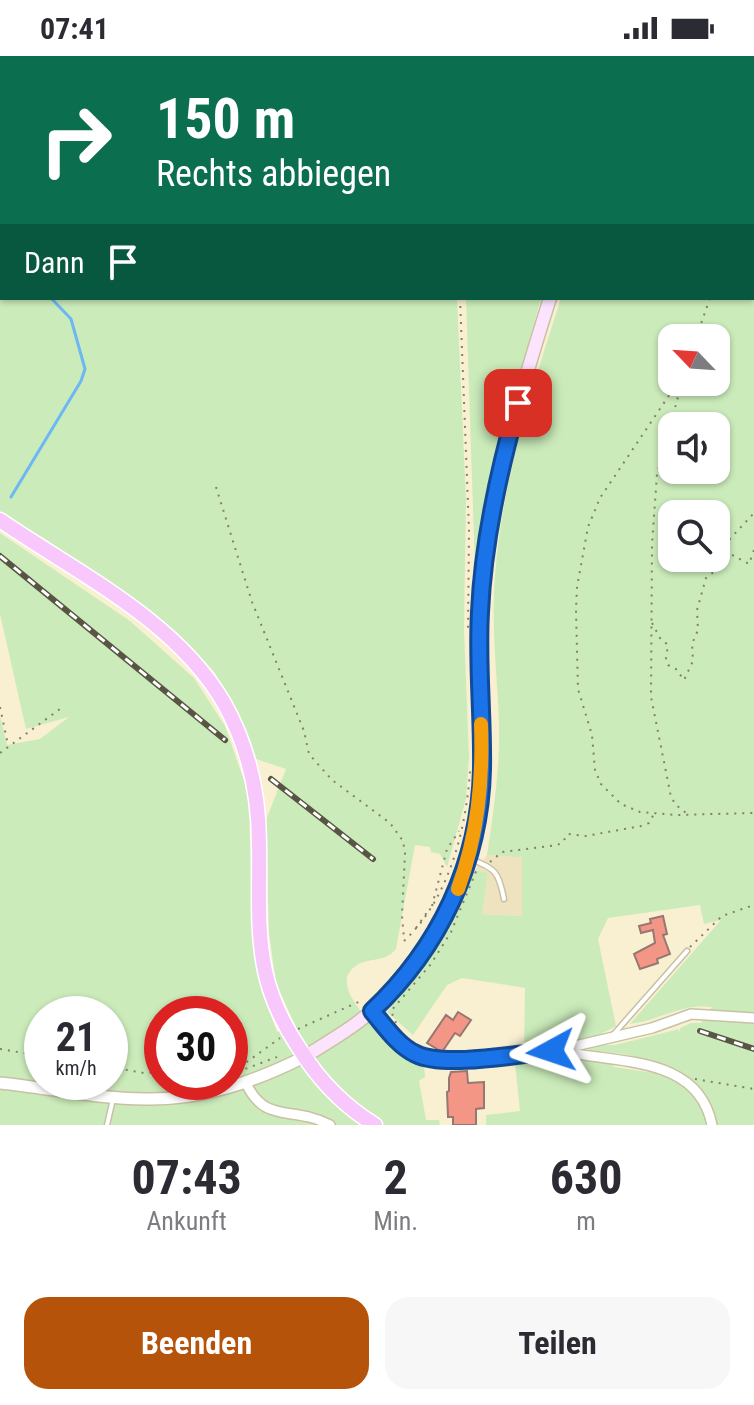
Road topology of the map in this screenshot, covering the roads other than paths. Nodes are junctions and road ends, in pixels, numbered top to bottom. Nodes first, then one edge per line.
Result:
1 (549, 300) edge
2 (0, 520) edge
3 (474, 860) junction
4 (504, 899) dead end
5 (687, 951) road end
6 (372, 1011) junction
7 (754, 1018) edge
8 (611, 1037) junction
9 (558, 1050) junction
10 (304, 1057) junction
11 (248, 1082) edge
12 (0, 1083) edge
13 (24, 1086) edge
14 (248, 1088) edge
15 (112, 1100) edge
16 (107, 1125) edge
17 (330, 1125) edge
18 (375, 1125) edge
19 (712, 1125) edge

1 - 3 main road
2 - 10 main road
3 - 4 lane
3 - 6 main road
5 - 8 lane
6 - 9 street
6 - 10 main road
7 - 8 street
8 - 9 street
9 - 19 street
10 - 11 street
10 - 18 main road
12 - 13 street
14 - 17 street
15 - 16 lane

